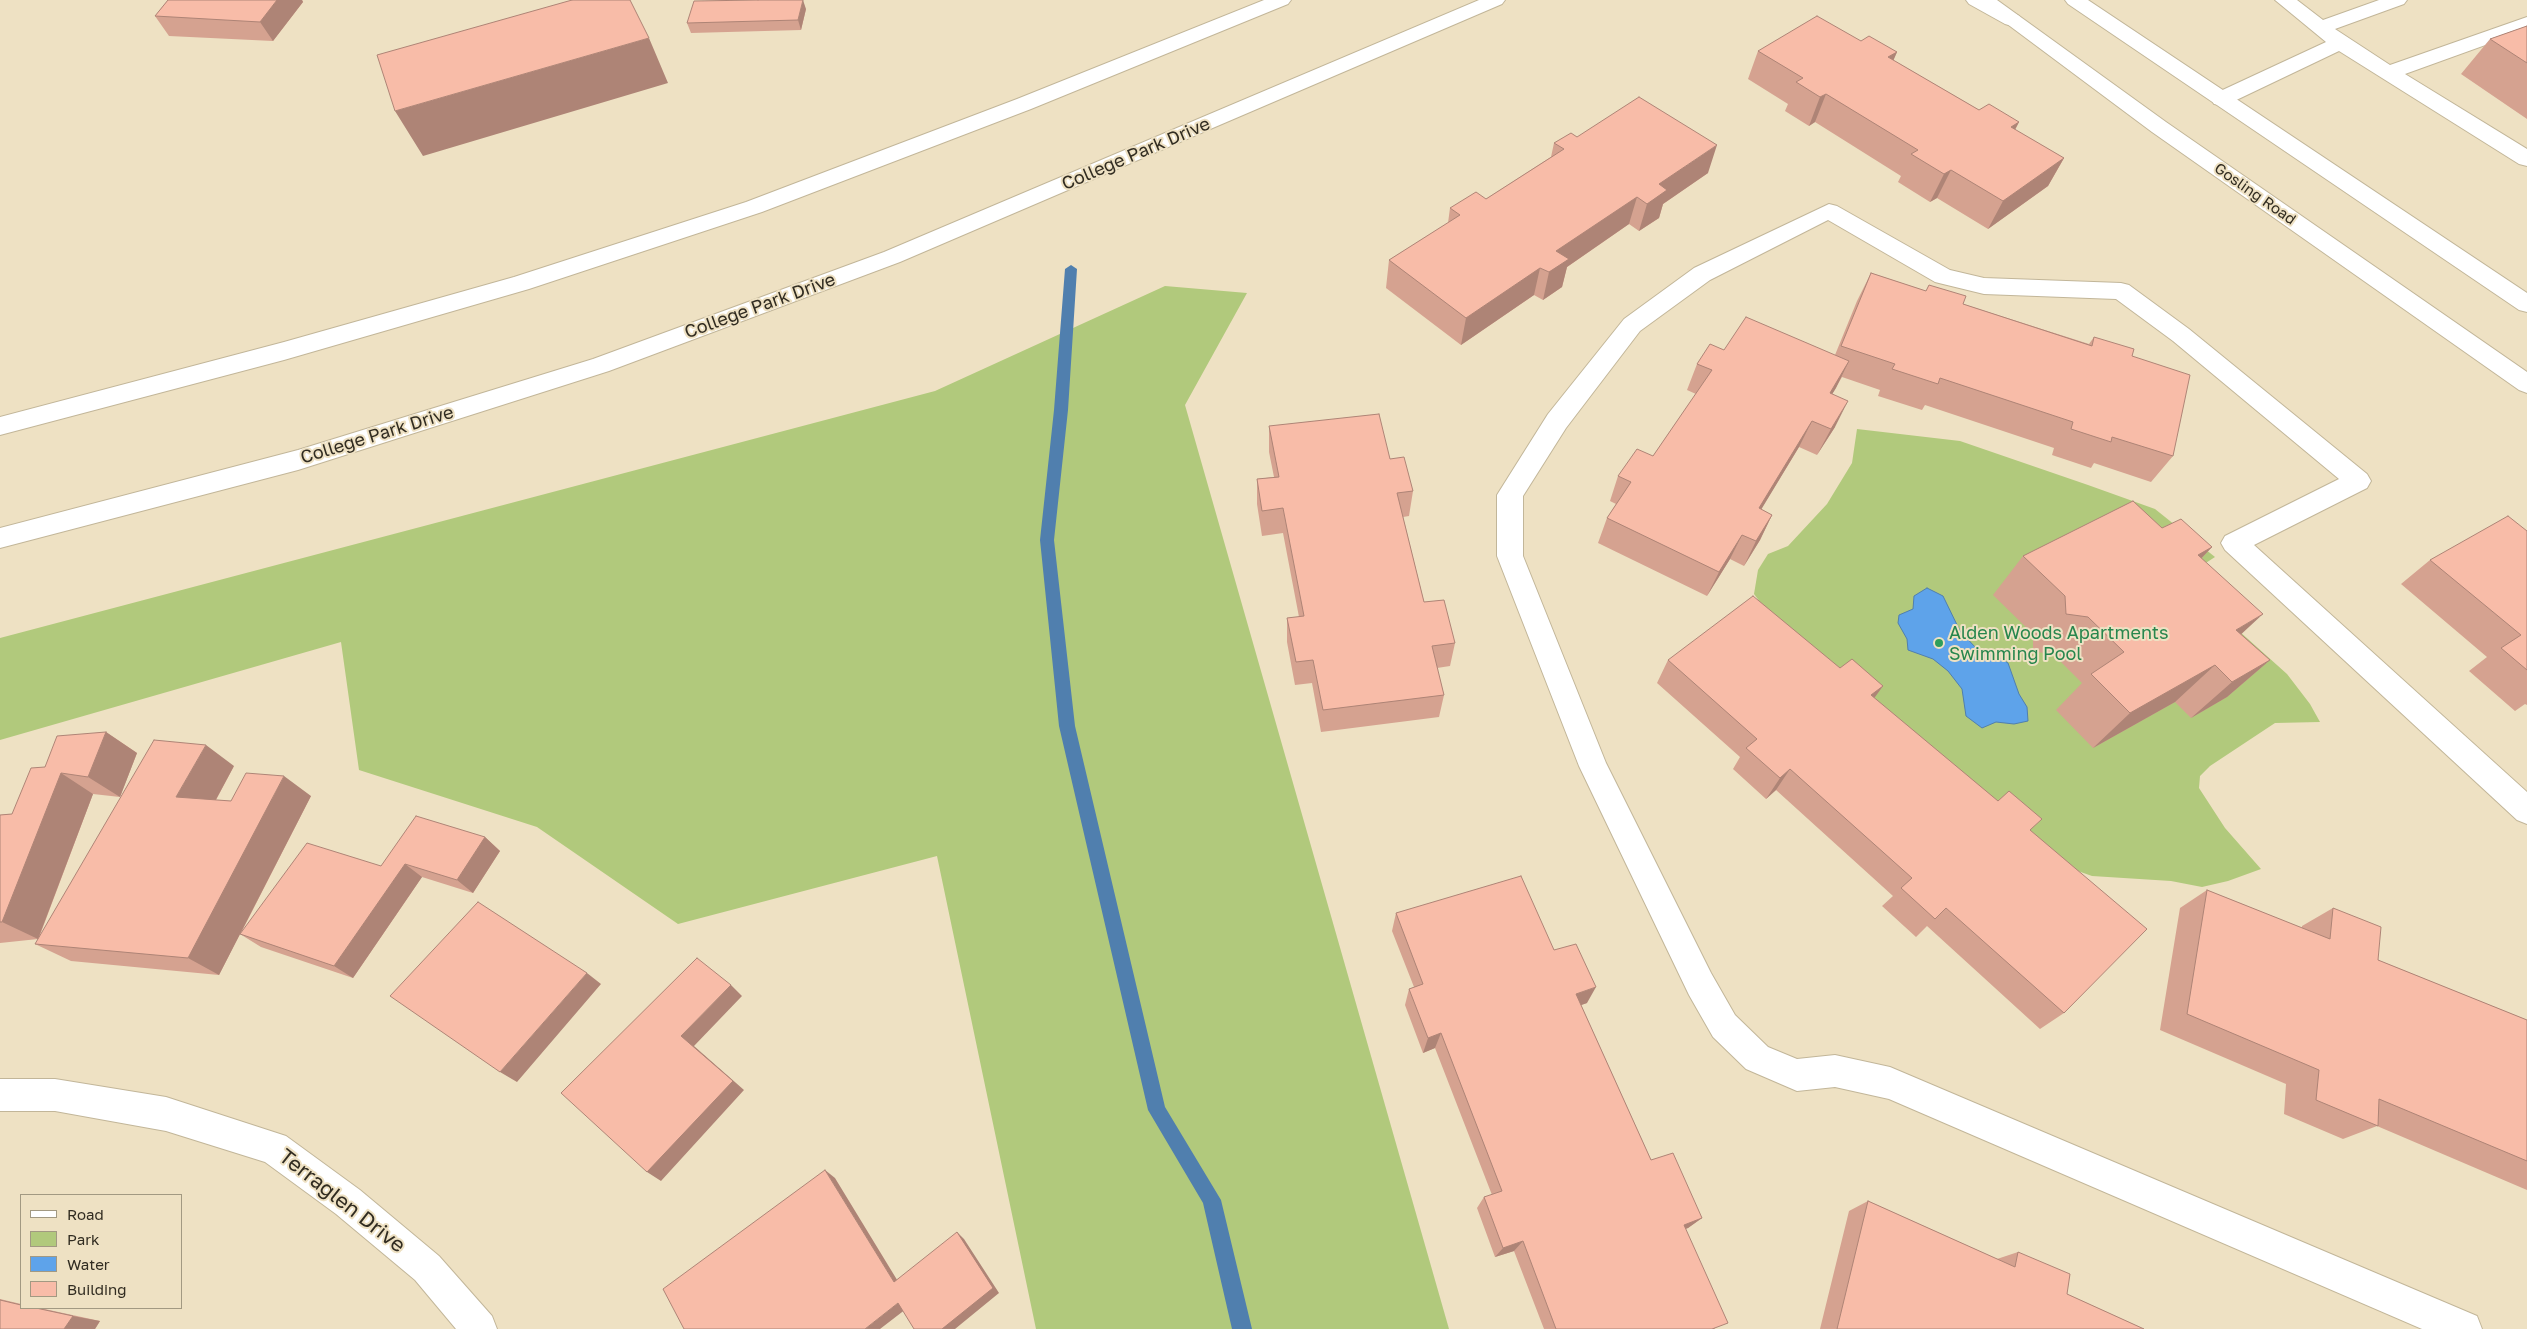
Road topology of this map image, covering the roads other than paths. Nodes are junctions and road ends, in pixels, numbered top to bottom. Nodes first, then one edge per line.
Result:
1 (1281, 0) edge
2 (1494, 0) edge
3 (1976, 0) edge
4 (1985, 0) edge
5 (2075, 0) edge
6 (2284, 0) edge
7 (2397, 0) edge
8 (2012, 20) junction
9 (2527, 23) edge
10 (2320, 28) junction
11 (2340, 43) junction
12 (2389, 73) junction
13 (2221, 99) junction
14 (2527, 159) edge
15 (2527, 304) edge
16 (2527, 384) edge
17 (0, 426) edge
18 (0, 538) edge
19 (2527, 812) edge
20 (0, 1095) edge
21 (479, 1329) edge
22 (2464, 1329) edge

1 - 17 main road
2 - 18 main road, College Park Drive
3 - 8 main road
4 - 8 main road, Gosling Road
5 - 13 main road
6 - 10 main road
7 - 10 main road
8 - 16 main road, Gosling Road
9 - 12 main road
10 - 11 main road
11 - 12 main road
11 - 13 main road
12 - 14 main road
13 - 15 main road
19 - 22 main road
20 - 21 main road, Terraglen Drive

